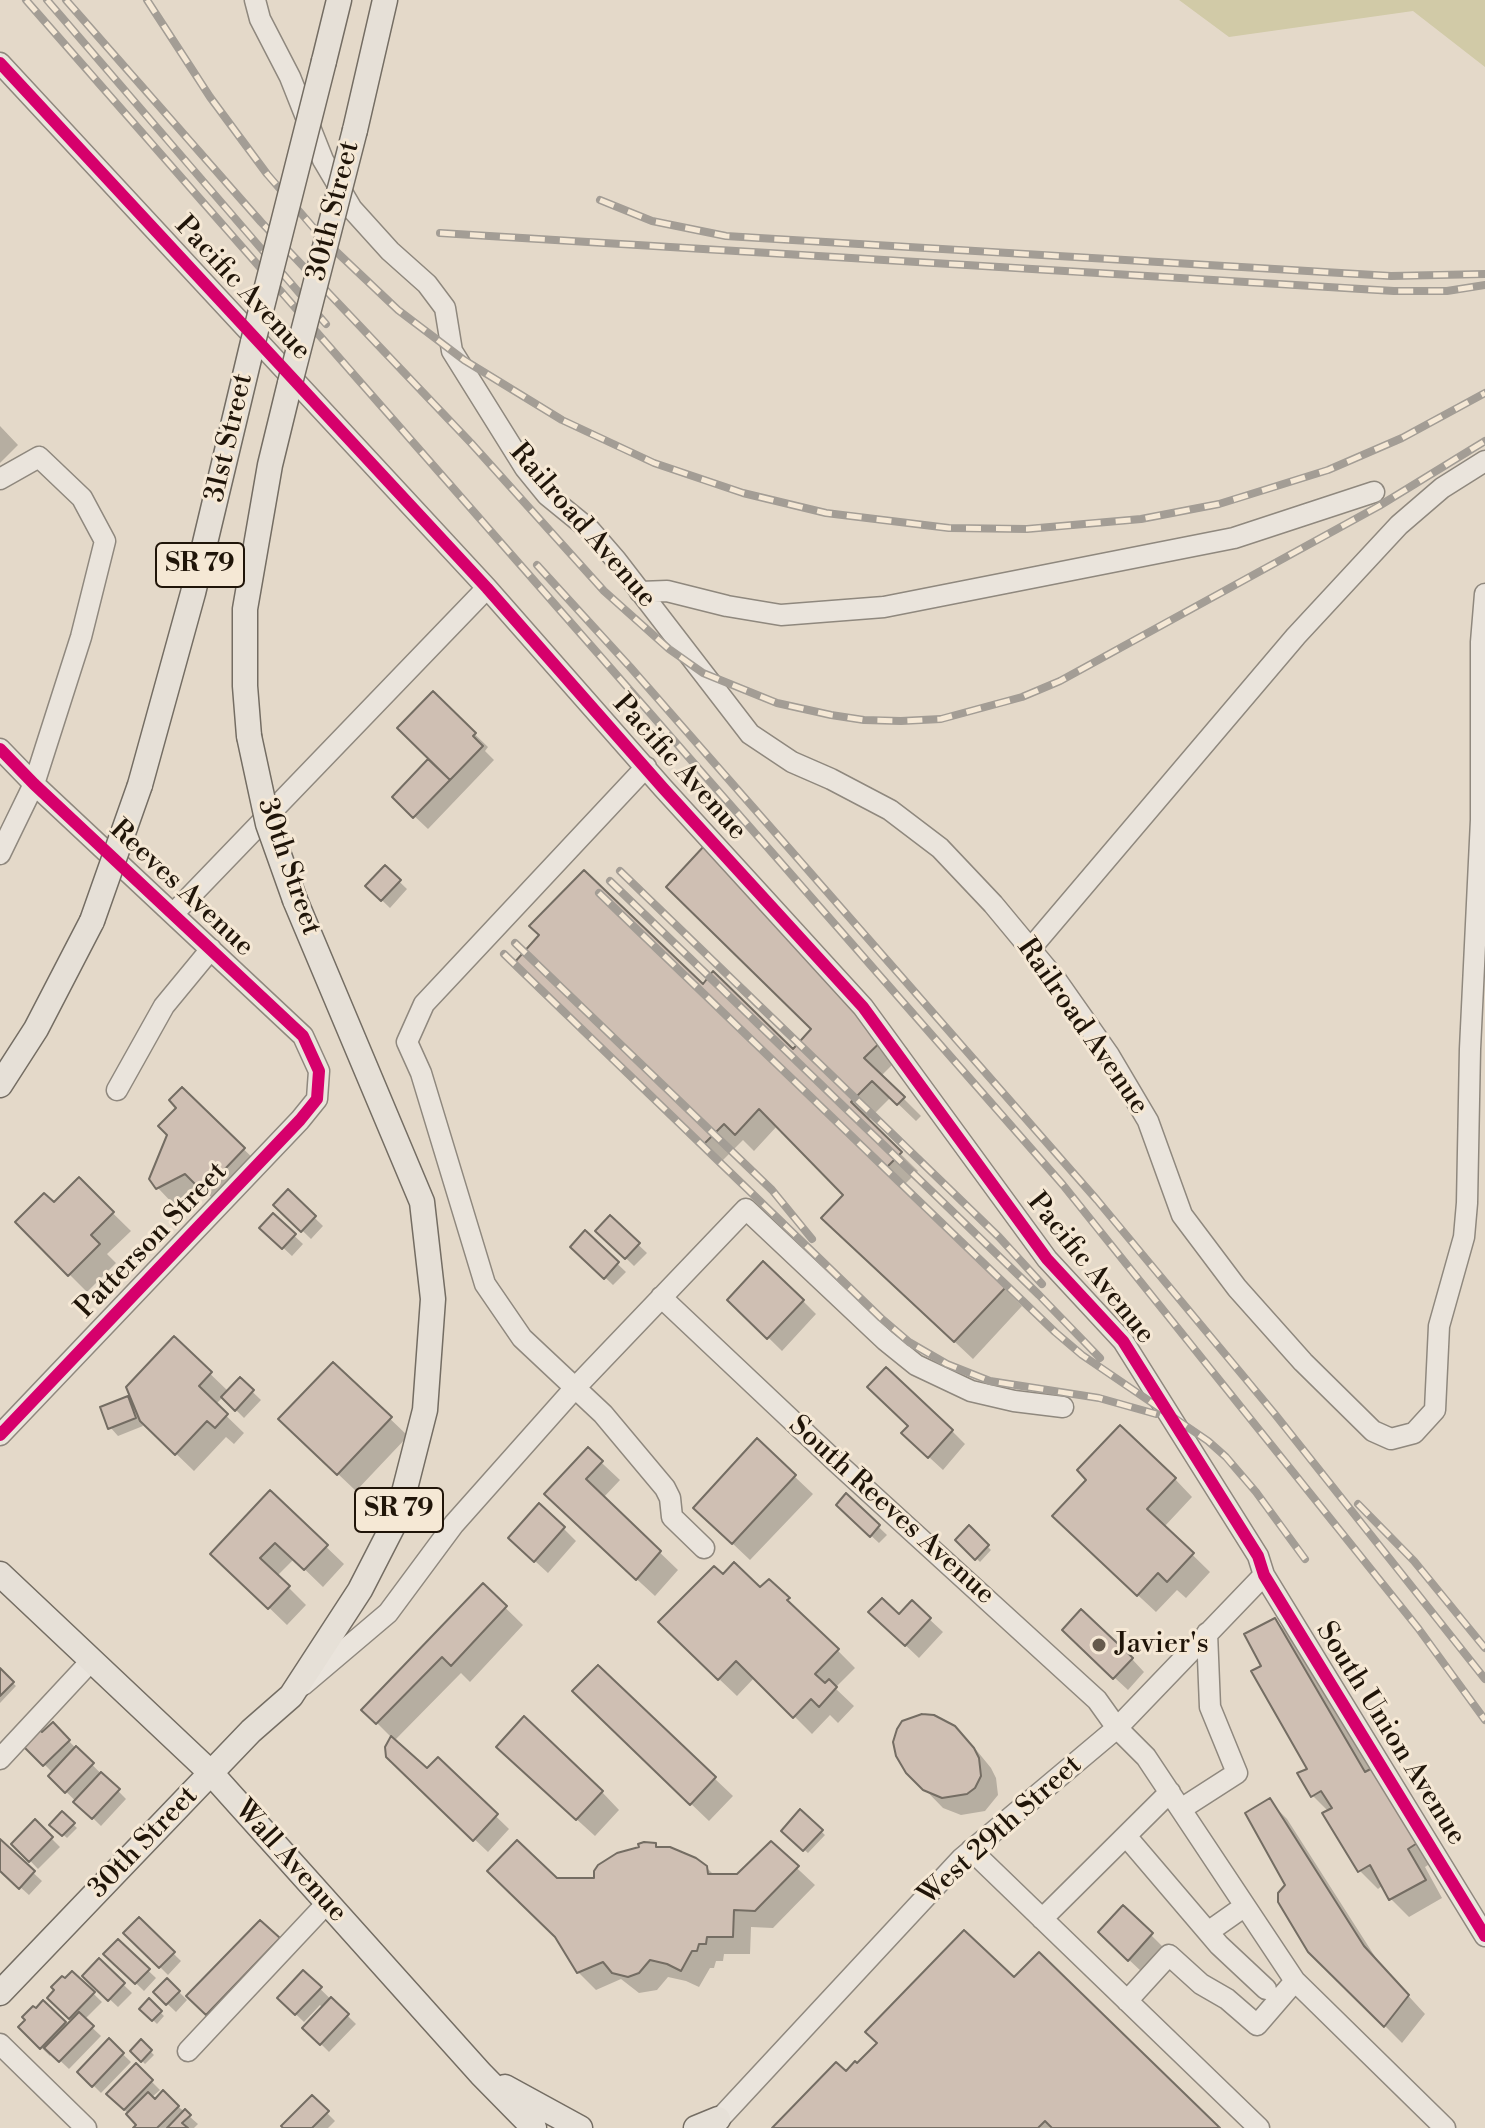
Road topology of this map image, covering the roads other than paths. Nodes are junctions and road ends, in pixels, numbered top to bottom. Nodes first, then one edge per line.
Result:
1 (255, 0) edge
2 (339, 0) edge
3 (385, 0) edge
4 (0, 63) edge
5 (1485, 461) edge
6 (0, 479) edge
7 (1374, 492) dead end
8 (487, 588) junction
9 (640, 592) junction
10 (1485, 594) edge
11 (0, 749) edge
12 (646, 767) junction
13 (34, 784) junction
14 (0, 854) edge
15 (173, 914) junction
16 (1031, 948) junction
17 (211, 949) junction
18 (319, 1071) joint
19 (0, 1085) edge
20 (117, 1090) dead end
21 (661, 1297) junction
22 (574, 1389) junction
23 (1063, 1407) dead end
24 (0, 1435) edge
25 (704, 1548) dead end
26 (1261, 1565) junction
27 (0, 1574) edge
28 (1207, 1633) junction
29 (92, 1660) junction
30 (291, 1696) junction
31 (1117, 1728) junction
32 (0, 1759) edge
33 (211, 1773) junction
34 (1175, 1800) junction
35 (1126, 1836) junction
36 (971, 1850) junction
37 (327, 1903) junction
38 (1245, 1906) junction
39 (1042, 1919) junction
40 (1208, 1932) junction
41 (1485, 1936) edge
42 (1295, 1981) junction
43 (1266, 1989) dead end
44 (0, 1993) edge
45 (1127, 2001) junction
46 (0, 2044) edge
47 (188, 2051) dead end
48 (481, 2074) junction
49 (708, 2125) edge
50 (1439, 2126) edge
51 (86, 2128) edge
52 (534, 2128) edge
53 (580, 2128) edge
54 (1259, 2128) edge

1 - 9 street, Railroad Avenue
2 - 19 main road, 31st Street / SR 79, bridge
3 - 30 main road, 30th Street / SR 79, bridge
4 - 8 street, Pacific Avenue
5 - 16 street
6 - 13 street
7 - 9 street
8 - 12 street, Pacific Avenue
8 - 15 street
9 - 16 street, Railroad Avenue
10 - 16 street, Railroad Avenue
11 - 13 street, Reeves Avenue
12 - 22 street
12 - 26 street, Pacific Avenue
13 - 14 street
13 - 15 street, Reeves Avenue
15 - 17 street, Reeves Avenue
17 - 18 street, Reeves Avenue
17 - 20 street
18 - 24 street, Patterson Street
21 - 22 street, 30th Street
21 - 23 street, 30th Street
21 - 31 street, South Reeves Avenue
22 - 25 street
22 - 30 street, 30th Street
26 - 28 street, West 29th Street
26 - 41 street, South Union Avenue
27 - 29 main road, Wall Avenue
28 - 31 street, West 29th Street
28 - 34 street
29 - 32 street
29 - 33 main road, Wall Avenue
30 - 33 main road, 30th Street / SR 79
31 - 34 street, South Reeves Avenue
31 - 36 street, West 29th Street
33 - 37 main road, Wall Avenue
33 - 44 main road, 30th Street / SR 79
34 - 35 street
34 - 38 street, South Reeves Avenue
35 - 39 street
35 - 40 street
36 - 39 street
36 - 49 street, West 29th Street
37 - 47 street
37 - 48 main road, Wall Avenue
38 - 40 street
38 - 42 street, South Reeves Avenue
39 - 45 street
40 - 43 street
42 - 45 street
42 - 50 street, South Reeves Avenue
45 - 54 street
46 - 51 street
48 - 52 main road, Wall Avenue
48 - 53 main road

